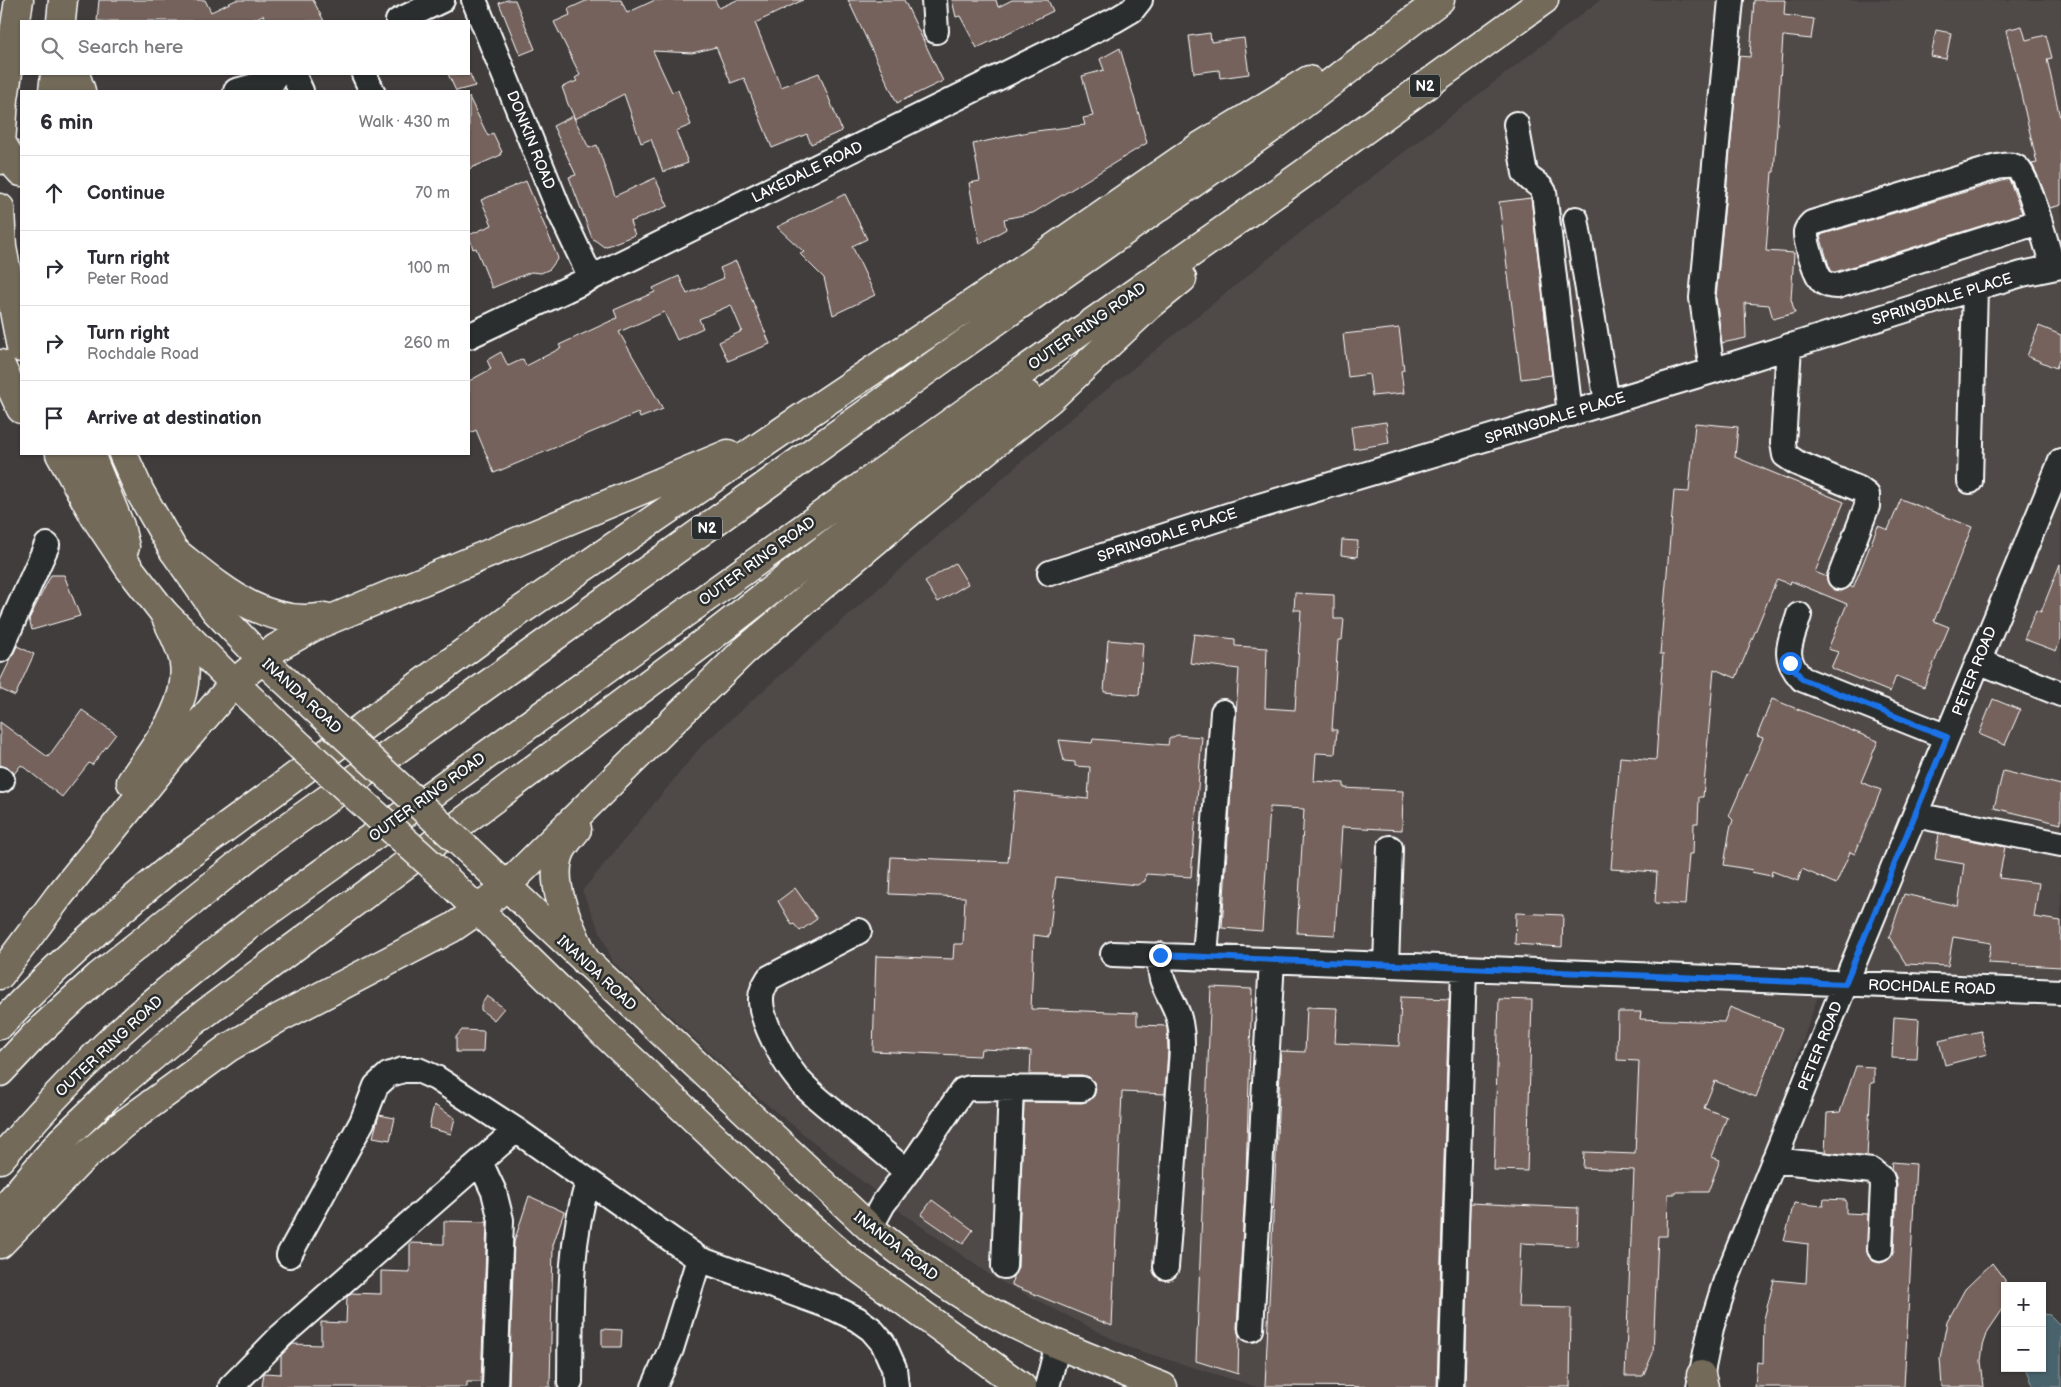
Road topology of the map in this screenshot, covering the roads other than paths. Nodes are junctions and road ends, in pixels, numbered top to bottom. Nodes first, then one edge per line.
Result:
1 (19, 0) edge
2 (442, 0) edge
3 (474, 0) edge
4 (934, 0) edge
5 (1140, 0) edge
6 (1544, 0) edge
7 (1731, 0) edge
8 (1436, 3) edge
9 (400, 20) edge
10 (936, 32) dead end
11 (55, 75) edge
12 (75, 75) edge
13 (364, 75) edge
14 (278, 80) edge
15 (53, 90) edge
16 (81, 90) edge
17 (240, 90) edge
18 (299, 90) edge
19 (372, 90) edge
20 (1516, 124) dead end
21 (0, 140) edge
22 (0, 160) edge
23 (20, 171) edge
24 (1306, 172) junction
25 (0, 208) edge
26 (1576, 219) dead end
27 (2039, 222) junction
28 (2057, 267) edge
29 (591, 278) junction
30 (1975, 288) junction
31 (1149, 306) junction
32 (470, 336) edge
33 (20, 343) edge
34 (1789, 346) junction
35 (0, 364) edge
36 (1712, 371) junction
37 (1607, 402) junction
38 (20, 407) edge
39 (1570, 414) junction
40 (797, 421) junction
41 (44, 455) edge
42 (61, 455) edge
43 (90, 455) edge
44 (122, 455) edge
45 (2061, 461) edge
46 (1970, 481) dead end
47 (47, 545) dead end
48 (174, 551) junction
49 (129, 568) junction
50 (1050, 573) dead end
51 (1840, 577) dead end
52 (349, 612) junction
53 (164, 613) junction
54 (1799, 615) dead end
55 (0, 650) edge
56 (262, 659) junction
57 (1978, 661) junction
58 (234, 683) junction
59 (2061, 694) edge
60 (1223, 712) dead end
61 (1947, 737) junction
62 (606, 786) junction
63 (1915, 815) junction
64 (2061, 844) edge
65 (1390, 848) dead end
66 (505, 887) junction
67 (59, 896) junction
68 (476, 911) junction
69 (859, 931) dead end
70 (1113, 954) dead end
71 (1160, 955) junction
72 (1205, 957) junction
73 (1272, 960) junction
74 (586, 962) junction
75 (1386, 965) junction
76 (1464, 968) junction
77 (0, 975) edge
78 (1845, 984) junction
79 (2061, 992) edge
80 (0, 1025) edge
81 (0, 1072) edge
82 (1011, 1088) junction
83 (1082, 1089) dead end
84 (516, 1130) junction
85 (0, 1159) edge
86 (1774, 1160) junction
87 (480, 1162) junction
88 (906, 1172) junction
89 (588, 1182) junction
90 (0, 1213) edge
91 (870, 1228) junction
92 (0, 1244) edge
93 (1880, 1249) dead end
94 (290, 1256) dead end
95 (699, 1259) junction
96 (1004, 1266) dead end
97 (1166, 1266) dead end
98 (1251, 1329) dead end
99 (1058, 1344) junction
100 (570, 1382) dead end
101 (1701, 1383) edge
102 (231, 1387) edge
103 (495, 1387) edge
104 (654, 1387) edge
105 (896, 1387) edge
106 (1022, 1387) edge
107 (1046, 1387) edge
108 (1163, 1387) edge
109 (1451, 1387) edge

1 - 21 main road
2 - 9 street
3 - 29 street, DONKIN ROAD
4 - 10 street
5 - 29 street, LAKEDALE ROAD
6 - 24 main road, OUTER RING ROAD / N2
7 - 36 street
8 - 40 main road
8 - 81 main road, N2
11 - 15 main road
12 - 16 main road
13 - 19 street
14 - 17 street
14 - 18 street
20 - 39 street
21 - 22 main road
21 - 23 main road
24 - 31 main road
24 - 85 main road, OUTER RING ROAD / N2
25 - 33 main road
26 - 37 street
27 - 27 street
27 - 28 street
28 - 30 street, SPRINGDALE PLACE
29 - 32 street, LAKEDALE ROAD
30 - 34 street, SPRINGDALE PLACE
30 - 46 street
31 - 62 main road
31 - 90 main road
34 - 36 street, SPRINGDALE PLACE
34 - 51 street
35 - 38 main road
36 - 37 street, SPRINGDALE PLACE
37 - 39 street, SPRINGDALE PLACE
39 - 50 street, SPRINGDALE PLACE
40 - 52 main road
40 - 80 main road
41 - 49 main road
42 - 49 main road
43 - 49 main road
44 - 48 main road, INANDA ROAD
45 - 57 street, PETER ROAD
47 - 55 street
48 - 52 main road
48 - 56 main road, INANDA ROAD
49 - 53 main road
52 - 56 main road
53 - 58 main road
53 - 67 main road
54 - 61 street
56 - 58 main road
56 - 66 main road, INANDA ROAD, bridge
57 - 59 street
57 - 61 street, PETER ROAD
58 - 67 main road
58 - 68 main road, bridge
60 - 72 street
61 - 63 street, PETER ROAD
62 - 66 main road
62 - 74 main road
63 - 64 street
63 - 78 street, PETER ROAD
65 - 75 street
66 - 68 main road
66 - 74 main road, INANDA ROAD
67 - 77 main road
68 - 92 main road
68 - 106 main road
69 - 88 street
70 - 71 street, ROCHDALE ROAD
71 - 72 street, ROCHDALE ROAD
71 - 97 street
72 - 73 street, ROCHDALE ROAD
73 - 75 street, ROCHDALE ROAD
73 - 98 street
74 - 91 main road, INANDA ROAD
75 - 76 street, ROCHDALE ROAD
76 - 78 street, ROCHDALE ROAD
76 - 109 street
78 - 79 street, ROCHDALE ROAD
78 - 86 street, PETER ROAD
82 - 83 street
82 - 88 street
82 - 96 street
84 - 87 street
84 - 89 street
84 - 94 street
86 - 93 street
86 - 101 street, PETER ROAD
87 - 102 street
87 - 103 street
88 - 91 street
89 - 95 street
89 - 100 street
91 - 99 main road, INANDA ROAD
95 - 104 street
95 - 105 street
99 - 107 street
99 - 108 main road, INANDA ROAD

